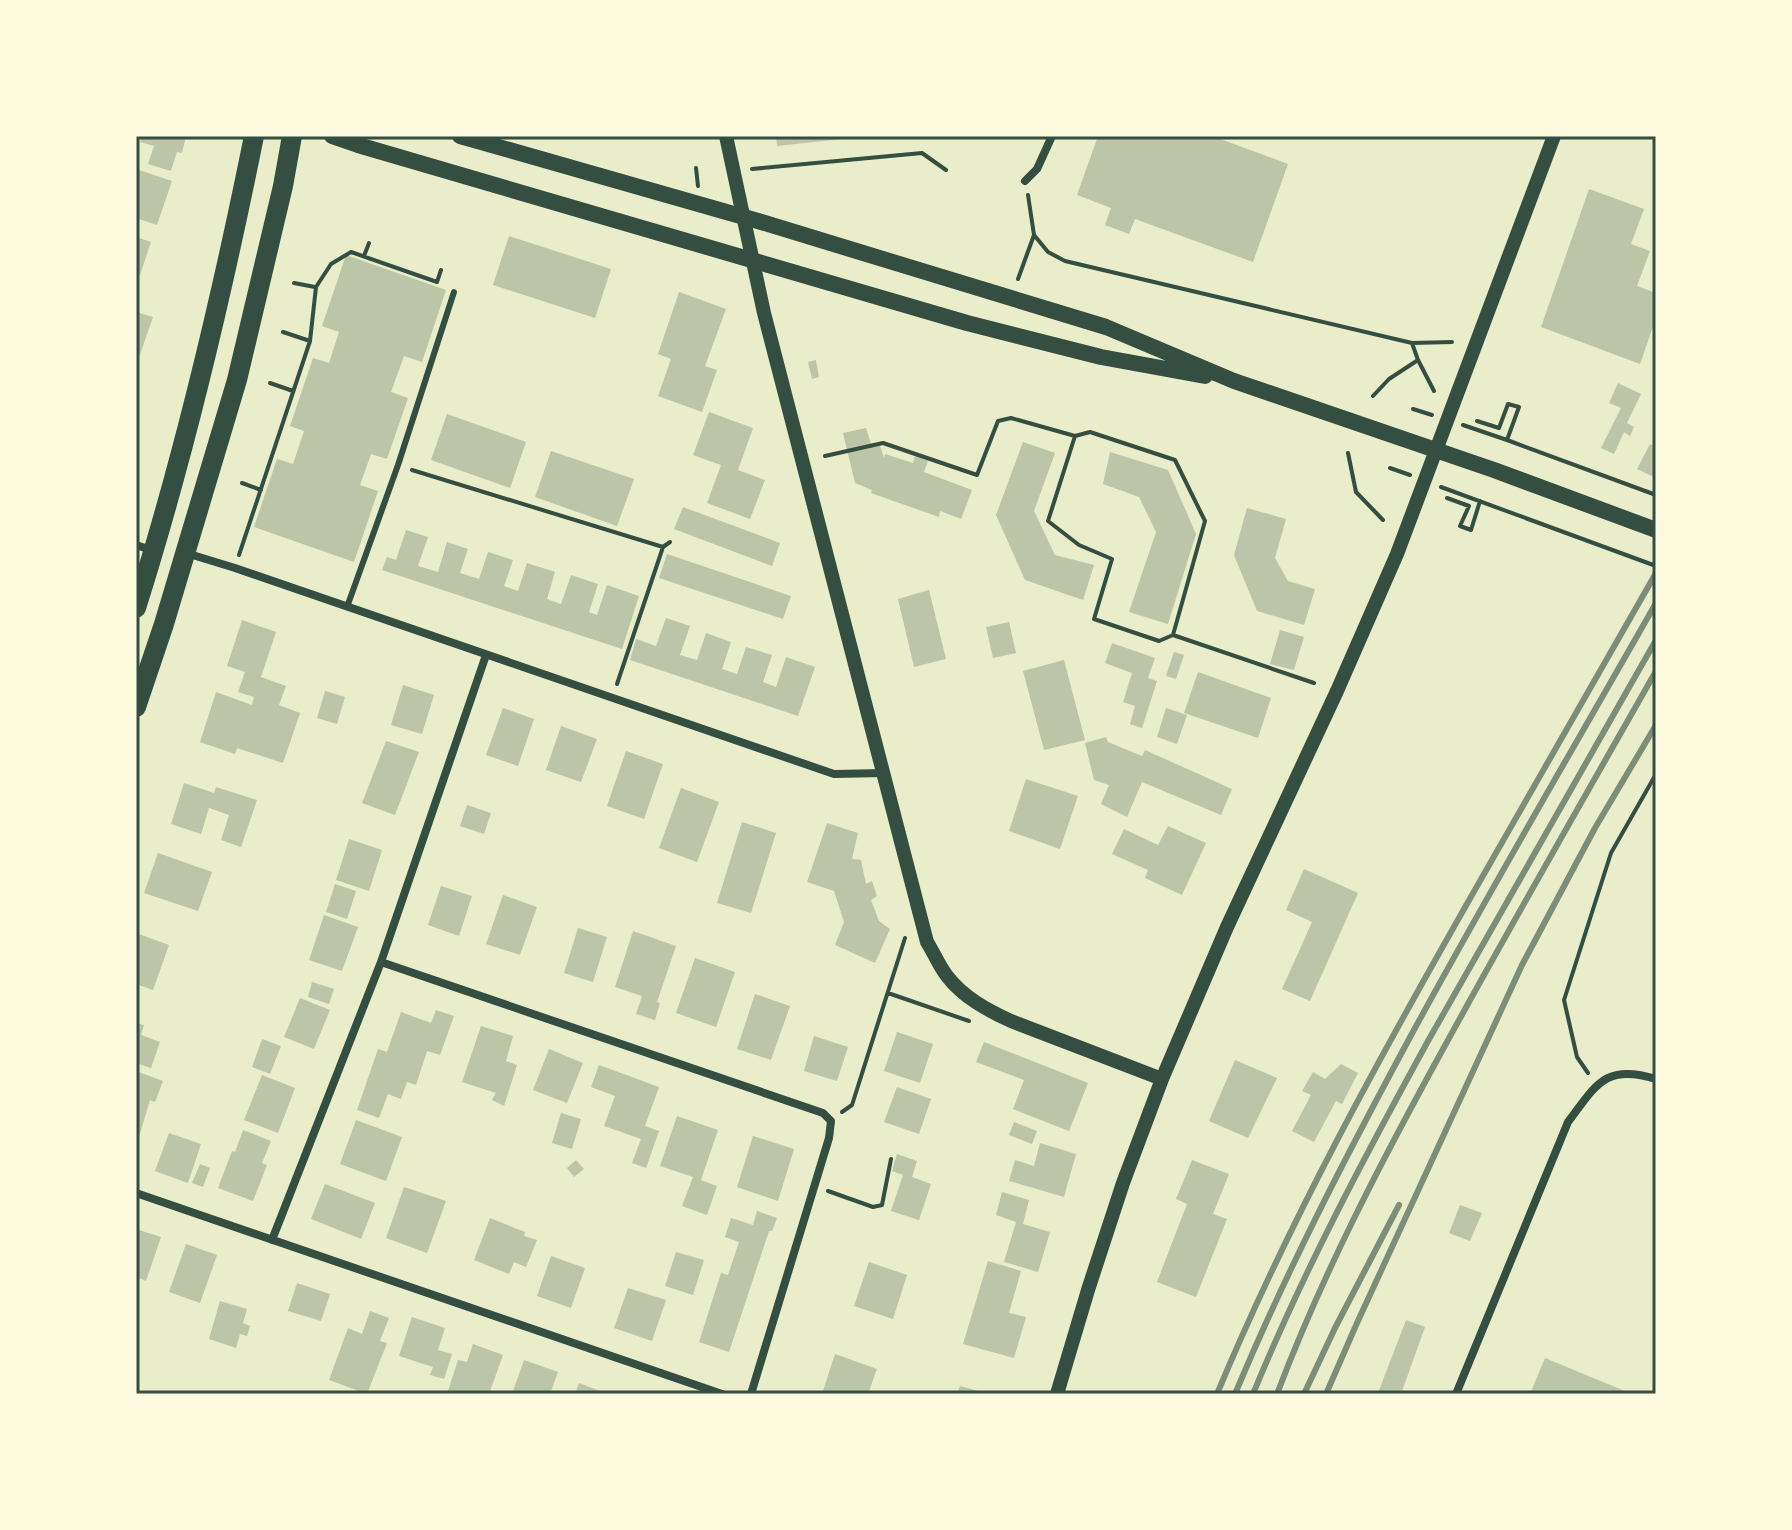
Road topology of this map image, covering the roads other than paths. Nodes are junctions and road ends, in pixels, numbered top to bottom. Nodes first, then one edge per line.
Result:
1 (254, 136) edge
2 (292, 136) edge
3 (332, 136) edge
4 (460, 136) edge
5 (726, 136) edge
6 (1052, 136) edge
7 (1554, 136) edge
8 (1025, 181) road end
9 (744, 217) junction
10 (753, 261) junction
11 (454, 292) dead end
12 (1234, 381) junction
13 (1656, 530) edge
14 (145, 548) edge
15 (185, 553) junction
16 (347, 607) junction
17 (136, 608) edge
18 (486, 655) junction
19 (136, 707) edge
20 (883, 773) junction
21 (381, 962) junction
22 (1162, 1079) junction
23 (1656, 1079) edge
24 (136, 1193) edge
25 (272, 1240) junction
26 (722, 1394) edge
27 (751, 1394) edge
28 (1057, 1394) edge
29 (1456, 1394) edge

1 - 14 main road
2 - 15 main road
3 - 10 main road
4 - 9 main road
5 - 9 street
6 - 8 street
7 - 22 street
9 - 10 street
9 - 12 main road
10 - 12 main road
10 - 20 street
11 - 16 lane
12 - 13 main road
14 - 17 main road
15 - 16 street
15 - 19 main road
16 - 18 street
18 - 20 street
18 - 21 street
20 - 22 street
21 - 25 street
21 - 27 street
22 - 28 street
23 - 29 street
24 - 25 street
25 - 26 street

